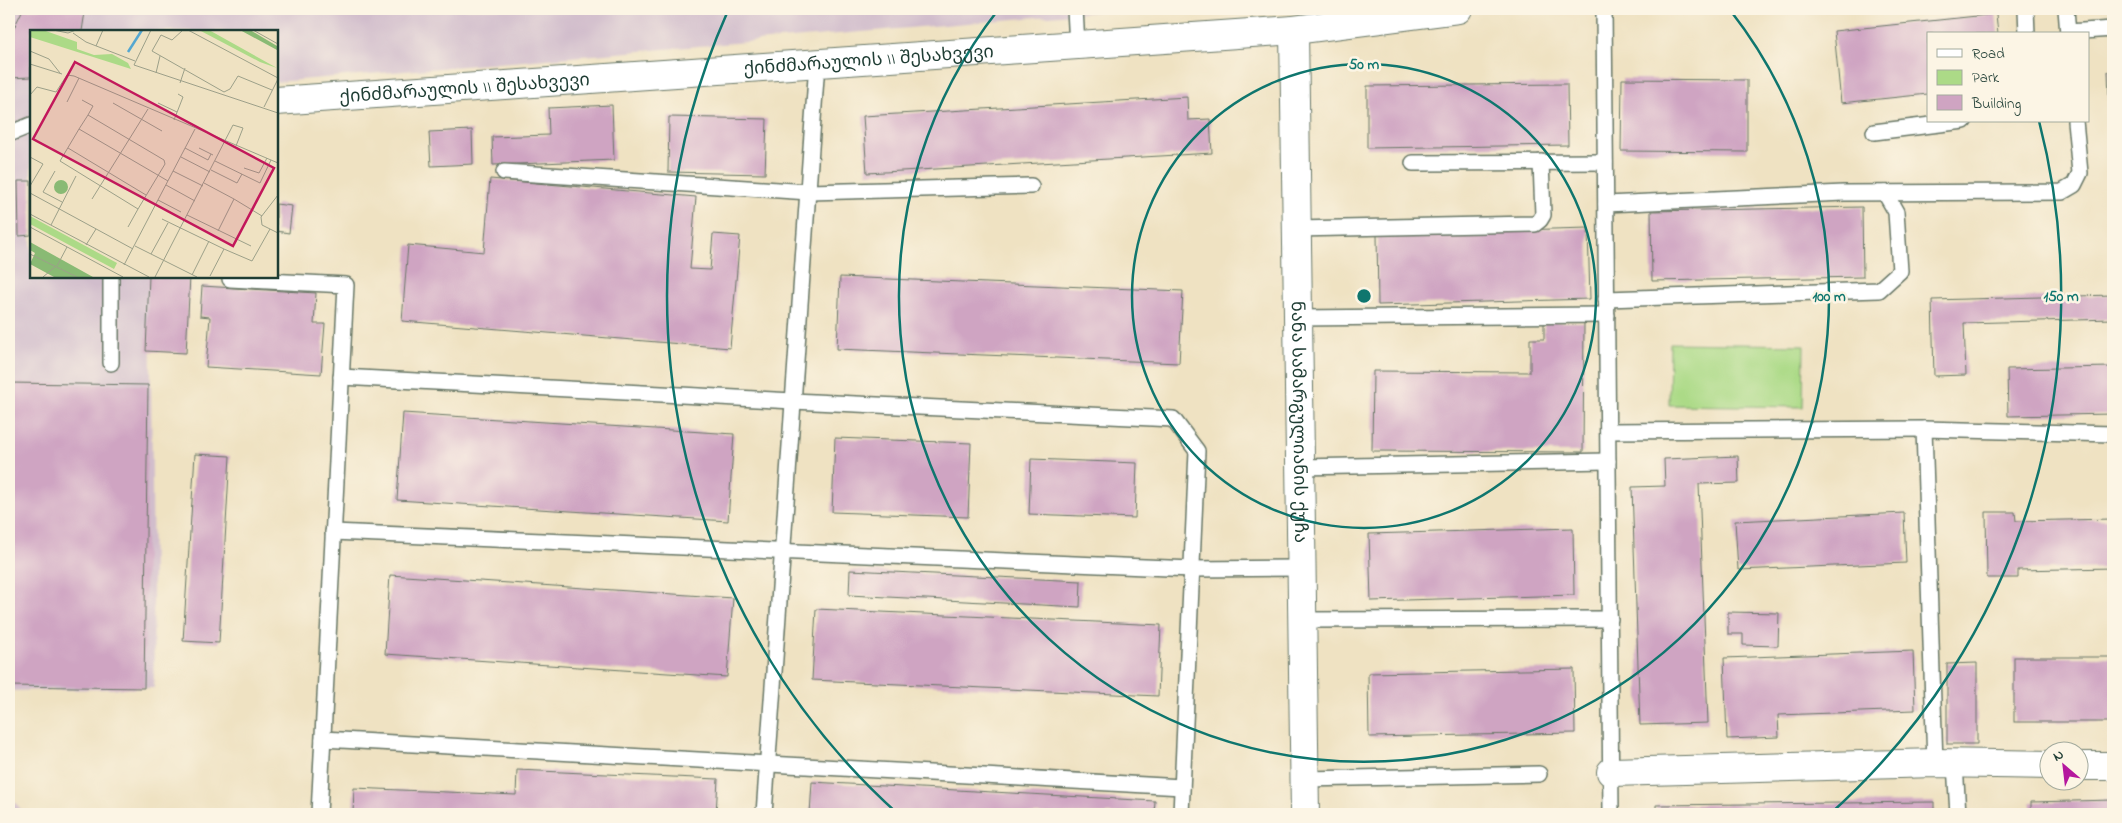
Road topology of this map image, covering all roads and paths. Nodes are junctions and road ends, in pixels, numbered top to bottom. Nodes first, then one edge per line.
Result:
1 (1074, 9) edge
2 (1458, 9) edge
3 (1604, 9) edge
4 (2026, 9) edge
5 (2066, 9) edge
6 (2113, 29) edge
7 (1294, 30) junction
8 (2027, 32) edge
9 (2068, 32) edge
10 (2079, 32) edge
11 (1077, 45) junction
12 (817, 63) junction
13 (278, 100) edge
14 (1956, 122) edge
15 (2076, 122) edge
16 (30, 125) edge
17 (1874, 132) dead end
18 (9, 134) edge
19 (1541, 162) junction
20 (1605, 162) junction
21 (1413, 163) dead end
22 (504, 172) dead end
23 (1031, 186) dead end
24 (809, 192) junction
25 (1885, 193) junction
26 (1606, 204) junction
27 (1296, 229) junction
28 (111, 278) edge
29 (230, 280) dead end
30 (1606, 299) junction
31 (1606, 314) junction
32 (1298, 318) junction
33 (111, 363) dead end
34 (341, 377) junction
35 (793, 402) junction
36 (1924, 429) junction
37 (1608, 431) junction
38 (2113, 434) edge
39 (1608, 460) junction
40 (1300, 467) junction
41 (333, 532) junction
42 (783, 551) junction
43 (1302, 568) junction
44 (1192, 569) junction
45 (1610, 619) junction
46 (1303, 620) junction
47 (323, 739) junction
48 (1945, 763) junction
49 (768, 764) junction
50 (2040, 765) edge
51 (2090, 766) edge
52 (2113, 766) edge
53 (1611, 772) junction
54 (1539, 774) dead end
55 (1305, 779) junction
56 (1182, 787) junction
57 (319, 814) edge
58 (764, 814) edge
59 (1181, 814) edge
60 (1305, 814) edge
61 (1611, 814) edge
62 (1958, 814) edge

1 - 11 lane
2 - 7 street, ქინძმარაულის II შესახვევი
3 - 20 lane
4 - 8 lane
5 - 9 lane
6 - 10 lane
7 - 11 street, ქინძმარაულის II შესახვევი
7 - 27 street, ნანა სამარგულიანის ქუჩა
11 - 12 street, ქინძმარაულის II შესახვევი
12 - 13 street, ქინძმარაულის II შესახვევი
12 - 24 lane
14 - 17 lane
15 - 25 lane
16 - 18 lane
19 - 20 lane
19 - 21 lane
19 - 27 lane
20 - 26 lane
22 - 24 lane
23 - 24 lane
24 - 35 lane
25 - 26 lane
25 - 30 lane
26 - 30 lane
27 - 32 street, ნანა სამარგულიანის ქუჩა
28 - 33 lane
29 - 34 lane
30 - 31 lane
31 - 32 lane
31 - 37 lane
32 - 40 street, ნანა სამარგულიანის ქუჩა
34 - 35 lane
34 - 41 lane
35 - 42 lane
35 - 44 lane
36 - 37 lane
36 - 38 lane
36 - 48 lane
37 - 39 lane
39 - 40 lane
39 - 45 lane
40 - 43 street, ნანა სამარგულიანის ქუჩა
41 - 42 lane
41 - 47 lane
42 - 44 lane
42 - 49 lane
43 - 44 lane
43 - 46 street, ნანა სამარგულიანის ქუჩა
44 - 56 lane
45 - 46 lane
45 - 53 lane
46 - 55 street, ნანა სამარგულიანის ქუჩა
47 - 49 lane
47 - 57 lane
48 - 50 street
48 - 53 street
48 - 62 lane
49 - 56 lane
49 - 58 lane
51 - 52 street
53 - 61 lane
54 - 55 lane
55 - 60 street, ნანა სამარგულიანის ქუჩა
56 - 59 lane

